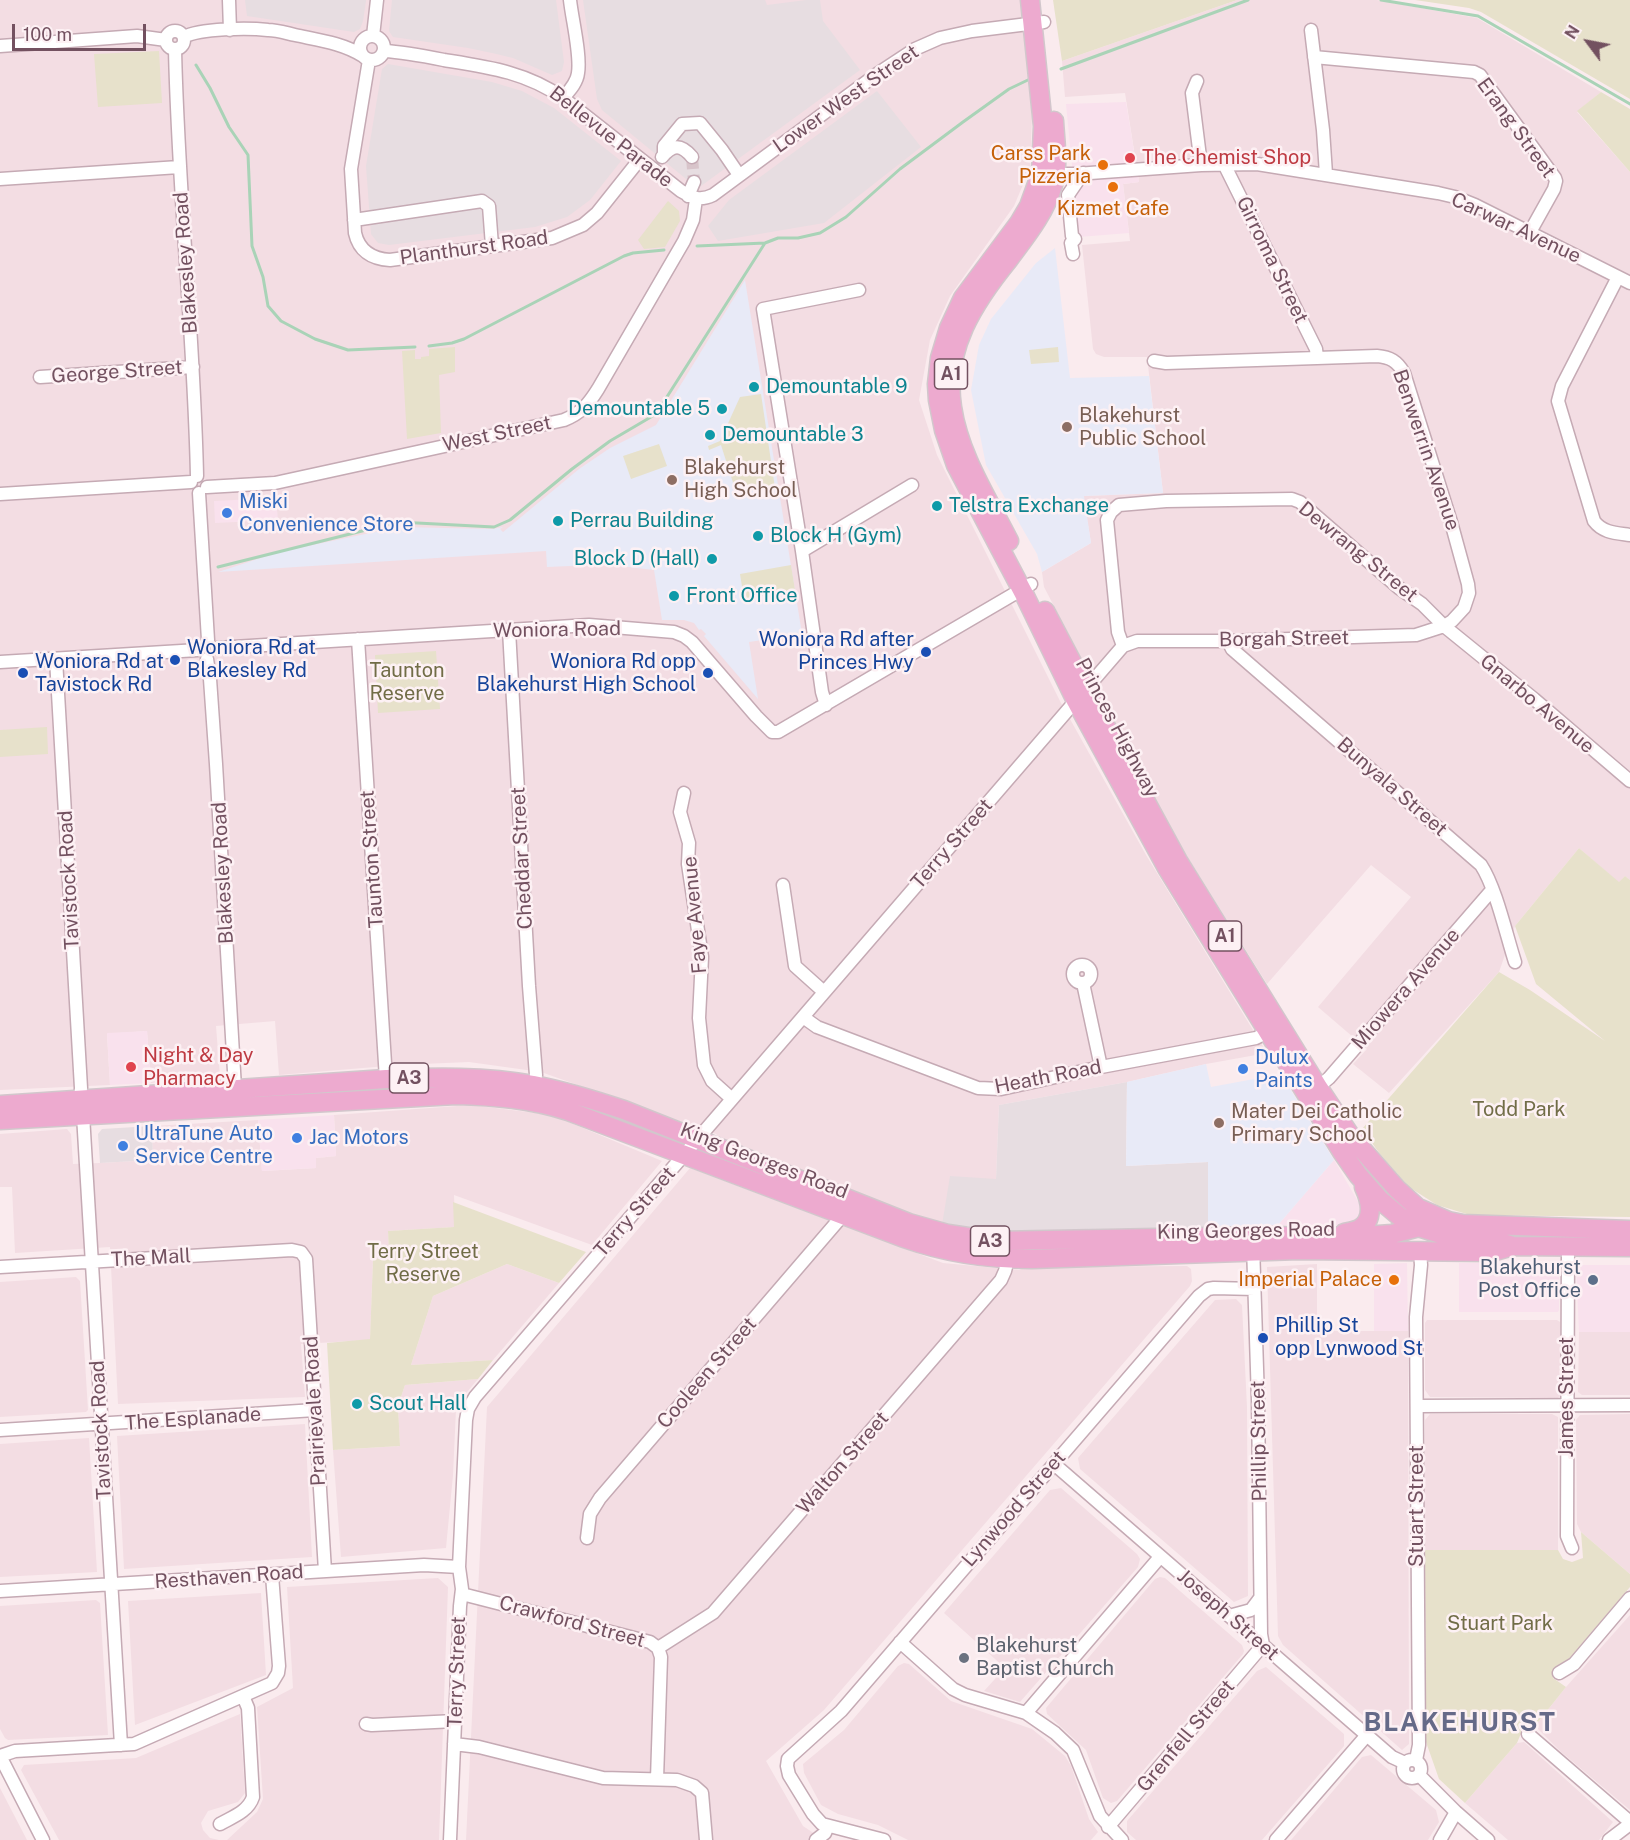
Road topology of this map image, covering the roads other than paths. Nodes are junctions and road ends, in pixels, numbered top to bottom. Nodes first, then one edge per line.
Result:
1 (229, 0) edge
2 (377, 0) edge
3 (570, 0) edge
4 (1030, 0) edge
5 (1041, 0) edge
6 (1038, 23) junction
7 (230, 30) junction
8 (1311, 30) dead end
9 (184, 37) junction
10 (369, 38) junction
11 (166, 40) junction
12 (327, 42) junction
13 (0, 46) edge
14 (176, 50) junction
15 (384, 51) junction
16 (1314, 57) junction
17 (366, 58) junction
18 (1197, 81) dead end
19 (563, 98) junction
20 (664, 155) junction
21 (692, 157) dead end
22 (640, 159) junction
23 (1224, 164) junction
24 (1201, 165) junction
25 (179, 167) junction
26 (653, 169) junction
27 (1083, 173) junction
28 (1048, 174) junction
29 (1326, 174) junction
30 (739, 176) junction
31 (0, 178) edge
32 (694, 182) tunnel mouth
33 (692, 197) junction
34 (354, 219) junction
35 (1530, 232) junction
36 (492, 246) junction
37 (1073, 254) dead end
38 (1618, 277) junction
39 (1630, 283) edge
40 (858, 290) dead end
41 (1317, 358) junction
42 (1154, 361) dead end
43 (193, 367) junction
44 (40, 377) dead end
45 (194, 479) junction
46 (912, 485) dead end
47 (203, 490) junction
48 (0, 494) edge
49 (1630, 535) edge
50 (802, 551) junction
51 (1026, 586) junction
52 (1444, 626) junction
53 (509, 630) junction
54 (358, 639) junction
55 (1228, 640) junction
56 (212, 644) junction
57 (1123, 646) junction
58 (203, 654) junction
59 (56, 659) junction
60 (0, 662) edge
61 (1081, 695) junction
62 (826, 705) junction
63 (1630, 781) edge
64 (684, 793) dead end
65 (783, 885) dead end
66 (1492, 890) junction
67 (1515, 962) dead end
68 (1083, 983) dead end
69 (824, 992) junction
70 (803, 1017) junction
71 (1274, 1029) junction
72 (1101, 1067) junction
73 (386, 1079) junction
74 (535, 1085) junction
75 (1318, 1087) junction
76 (235, 1088) junction
77 (732, 1099) junction
78 (288, 1104) junction
79 (0, 1105) edge
80 (81, 1108) junction
81 (206, 1108) junction
82 (0, 1120) edge
83 (698, 1139) junction
84 (685, 1155) junction
85 (1358, 1175) junction
86 (1418, 1208) junction
87 (843, 1215) junction
88 (1448, 1221) junction
89 (1418, 1227) junction
90 (1630, 1230) edge
91 (1334, 1236) junction
92 (1253, 1245) junction
93 (1513, 1246) junction
94 (1568, 1246) junction
95 (1630, 1247) edge
96 (1420, 1251) junction
97 (301, 1252) joint
98 (1008, 1259) junction
99 (92, 1262) junction
100 (0, 1267) edge
101 (1255, 1289) junction
102 (1568, 1405) junction
103 (1630, 1405) edge
104 (1416, 1406) junction
105 (315, 1410) junction
106 (100, 1425) junction
107 (0, 1431) edge
108 (1054, 1464) junction
109 (587, 1538) dead end
110 (1572, 1548) dead end
111 (1160, 1557) junction
112 (459, 1567) junction
113 (325, 1571) junction
114 (273, 1575) junction
115 (111, 1585) junction
116 (0, 1591) edge
117 (462, 1594) junction
118 (1630, 1598) edge
119 (1260, 1599) junction
120 (1229, 1616) junction
121 (900, 1642) junction
122 (1263, 1645) junction
123 (658, 1648) junction
124 (1559, 1673) dead end
125 (243, 1696) junction
126 (1026, 1713) junction
127 (455, 1720) junction
128 (366, 1724) dead end
129 (1528, 1734) dead end
130 (1367, 1735) junction
131 (454, 1744) junction
132 (121, 1745) junction
133 (0, 1756) edge
134 (1410, 1762) junction
135 (657, 1779) junction
136 (1456, 1812) junction
137 (1630, 1823) edge
138 (220, 1824) dead end
139 (828, 1826) junction
140 (1108, 1827) junction
141 (43, 1840) edge
142 (450, 1840) edge
143 (706, 1840) edge
144 (816, 1840) edge
145 (884, 1840) edge
146 (1122, 1840) edge
147 (1276, 1840) edge
148 (1440, 1840) edge
149 (1488, 1840) edge
150 (1610, 1840) edge

1 - 7 street
2 - 10 street
3 - 19 street
4 - 6 highway, Princes Highway / A1
5 - 6 highway, Princes Highway / A1
6 - 28 highway, Princes Highway / A1
6 - 30 street, Lower West Street
7 - 9 street
7 - 12 street
8 - 16 street
9 - 11 street
9 - 14 street
10 - 12 street
10 - 15 street
10 - 17 street
11 - 13 street
11 - 14 street
12 - 17 street
14 - 25 street, Blakesley Road
15 - 17 street
15 - 19 street, Bellevue Parade
16 - 29 street
16 - 35 street, Erang Street
17 - 34 street, Planthurst Road
18 - 24 street
19 - 22 street, Bellevue Parade
20 - 21 street
20 - 26 street
20 - 30 street
22 - 26 street, Bellevue Parade
22 - 36 street, Planthurst Road
23 - 24 street, Carwar Avenue
23 - 29 street, Carwar Avenue
23 - 41 street, Girroma Street
24 - 27 street, Carwar Avenue
25 - 31 street
25 - 43 street, Blakesley Road
26 - 33 street, Bellevue Parade
27 - 28 street, Carwar Avenue
27 - 37 street
28 - 51 highway, Princes Highway / A1
29 - 35 street, Carwar Avenue
30 - 33 street, Lower West Street
32 - 33 street, West Street
33 - 47 street, West Street
34 - 36 street, Planthurst Road
34 - 36 street
35 - 38 street, Carwar Avenue
38 - 39 street, Carwar Avenue
38 - 49 street
40 - 50 street
41 - 42 street, Benwerrin Avenue
41 - 52 street, Benwerrin Avenue
43 - 44 street, George Street
43 - 45 street, Blakesley Road
45 - 47 street
45 - 48 street
46 - 50 street
47 - 56 street
50 - 62 street
51 - 61 highway, Princes Highway / A1
51 - 62 street, Woniora Road
52 - 55 street, Borgah Street
52 - 57 street, Dewrang Street
52 - 63 street, Gnarbo Avenue
53 - 54 street, Woniora Road
53 - 62 street, Woniora Road
53 - 74 street, Cheddar Street
54 - 56 street, Woniora Road
54 - 73 street, Taunton Street
55 - 57 street, Borgah Street
55 - 66 street, Bunyala Street
56 - 58 street
57 - 61 street, Terry Street
58 - 59 street
58 - 76 street, Blakesley Road
59 - 60 street
59 - 80 street, Tavistock Road
61 - 69 street, Terry Street
61 - 71 highway, Princes Highway / A1
64 - 77 street, Faye Avenue
65 - 69 street
66 - 67 street, Bunyala Street
66 - 75 street, Miowera Avenue
68 - 72 street
69 - 70 street, Terry Street
70 - 72 street, Heath Road
70 - 77 street, Terry Street
71 - 72 street, Heath Road
71 - 75 highway, Princes Highway / A1
71 - 85 highway, Princes Highway / A1
73 - 74 highway, King Georges Road / A3
73 - 76 highway, King Georges Road / A3
74 - 83 highway, King Georges Road / A3
75 - 86 highway, Princes Highway / A1
76 - 78 highway
76 - 80 highway, King Georges Road / A3
76 - 81 highway
77 - 83 street, Terry Street
78 - 81 highway, King Georges Road / A3
78 - 84 highway, King Georges Road / A3
79 - 80 highway, King Georges Road / A3
80 - 81 highway, King Georges Road / A3
80 - 82 highway, King Georges Road / A3
80 - 99 street, Tavistock Road
83 - 84 street, Terry Street
83 - 92 highway, King Georges Road / A3
84 - 87 highway, King Georges Road / A3
84 - 112 street, Terry Street
85 - 89 highway, Princes Highway / A1
85 - 91 highway
86 - 88 highway, Princes Highway / A1
86 - 89 highway
87 - 98 highway, King Georges Road / A3
87 - 109 street, Cooleen Street
88 - 89 highway, King Georges Road / A3
88 - 90 highway, Princes Highway / A1
89 - 91 highway, King Georges Road / A3
89 - 93 highway, Princes Highway / A1
89 - 96 highway
91 - 92 highway, King Georges Road / A3
92 - 96 highway, King Georges Road / A3
92 - 98 highway, King Georges Road / A3
92 - 101 street, Phillip Street
93 - 94 highway, Princes Highway / A1
93 - 96 highway, King Georges Road / A3
94 - 95 highway, Princes Highway / A1
94 - 102 street, James Street
96 - 104 street, Stuart Street
97 - 99 street, The Mall
97 - 105 street, Prairievale Road
98 - 123 street, Walton Street
99 - 100 street, The Mall
99 - 106 street, Tavistock Road
101 - 108 street, Lynwood Street
101 - 119 street, Phillip Street
102 - 103 street
102 - 104 street
102 - 110 street, James Street
104 - 134 street, Stuart Street
105 - 106 street, The Esplanade
105 - 113 street, Prairievale Road
106 - 107 street, The Esplanade
106 - 115 street, Tavistock Road
108 - 111 street, Joseph Street
108 - 121 street, Lynwood Street
111 - 120 street, Joseph Street
111 - 126 street
112 - 113 street, Resthaven Road
112 - 117 street, Terry Street
113 - 114 street, Resthaven Road
114 - 115 street, Resthaven Road
114 - 125 street
115 - 116 street, Resthaven Road
115 - 132 street, Tavistock Road
117 - 123 street, Crawford Street
117 - 127 street, Terry Street
118 - 124 street
119 - 120 street
119 - 122 street, Phillip Street
120 - 122 street, Joseph Street
121 - 126 street
121 - 139 street, Lynwood Street
122 - 130 street, Joseph Street
122 - 140 street, Grenfell Street
123 - 135 street, Crawford Street
125 - 132 street
125 - 138 street
126 - 140 street
127 - 128 street
127 - 131 street, Terry Street
129 - 137 street
130 - 134 street, Joseph Street
130 - 147 street
131 - 135 street
131 - 142 street, Terry Street
132 - 133 street
133 - 141 street
134 - 136 street, Stuart Street
135 - 143 street
136 - 148 street
136 - 149 street
137 - 150 street
139 - 144 street
139 - 145 street
140 - 146 street

